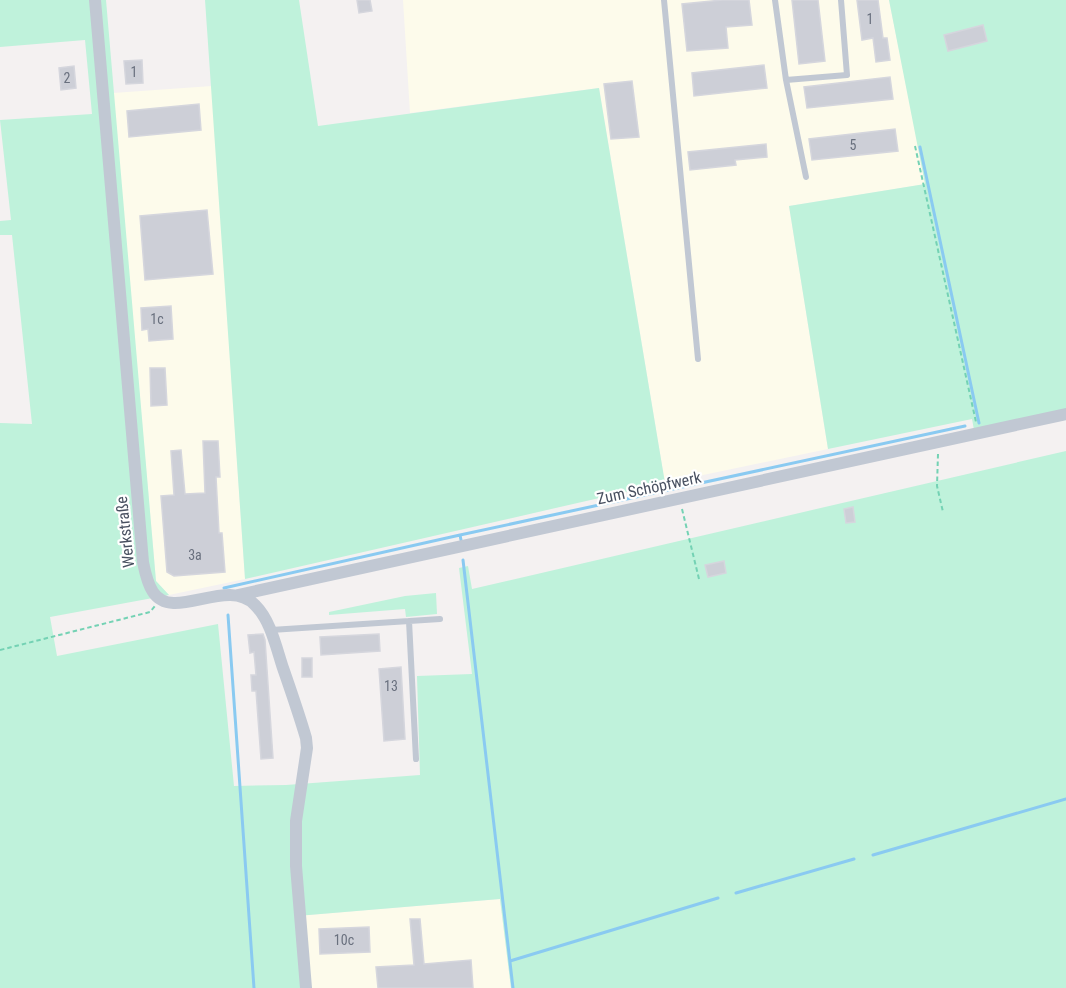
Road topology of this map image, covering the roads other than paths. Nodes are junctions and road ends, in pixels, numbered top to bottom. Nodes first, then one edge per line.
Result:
1 (95, 0) edge
2 (664, 0) edge
3 (775, 0) edge
4 (841, 0) edge
5 (786, 80) junction
6 (806, 177) dead end
7 (698, 359) dead end
8 (1066, 414) edge
9 (238, 595) junction
10 (440, 619) dead end
11 (409, 621) junction
12 (271, 630) junction
13 (416, 759) dead end
14 (306, 988) edge

1 - 9 street, Werkstraße
2 - 7 lane
3 - 5 lane
4 - 5 lane
5 - 6 lane
8 - 9 street, Zum Schöpfwerk
9 - 12 street
10 - 11 lane
11 - 12 lane
11 - 13 lane
12 - 14 street

